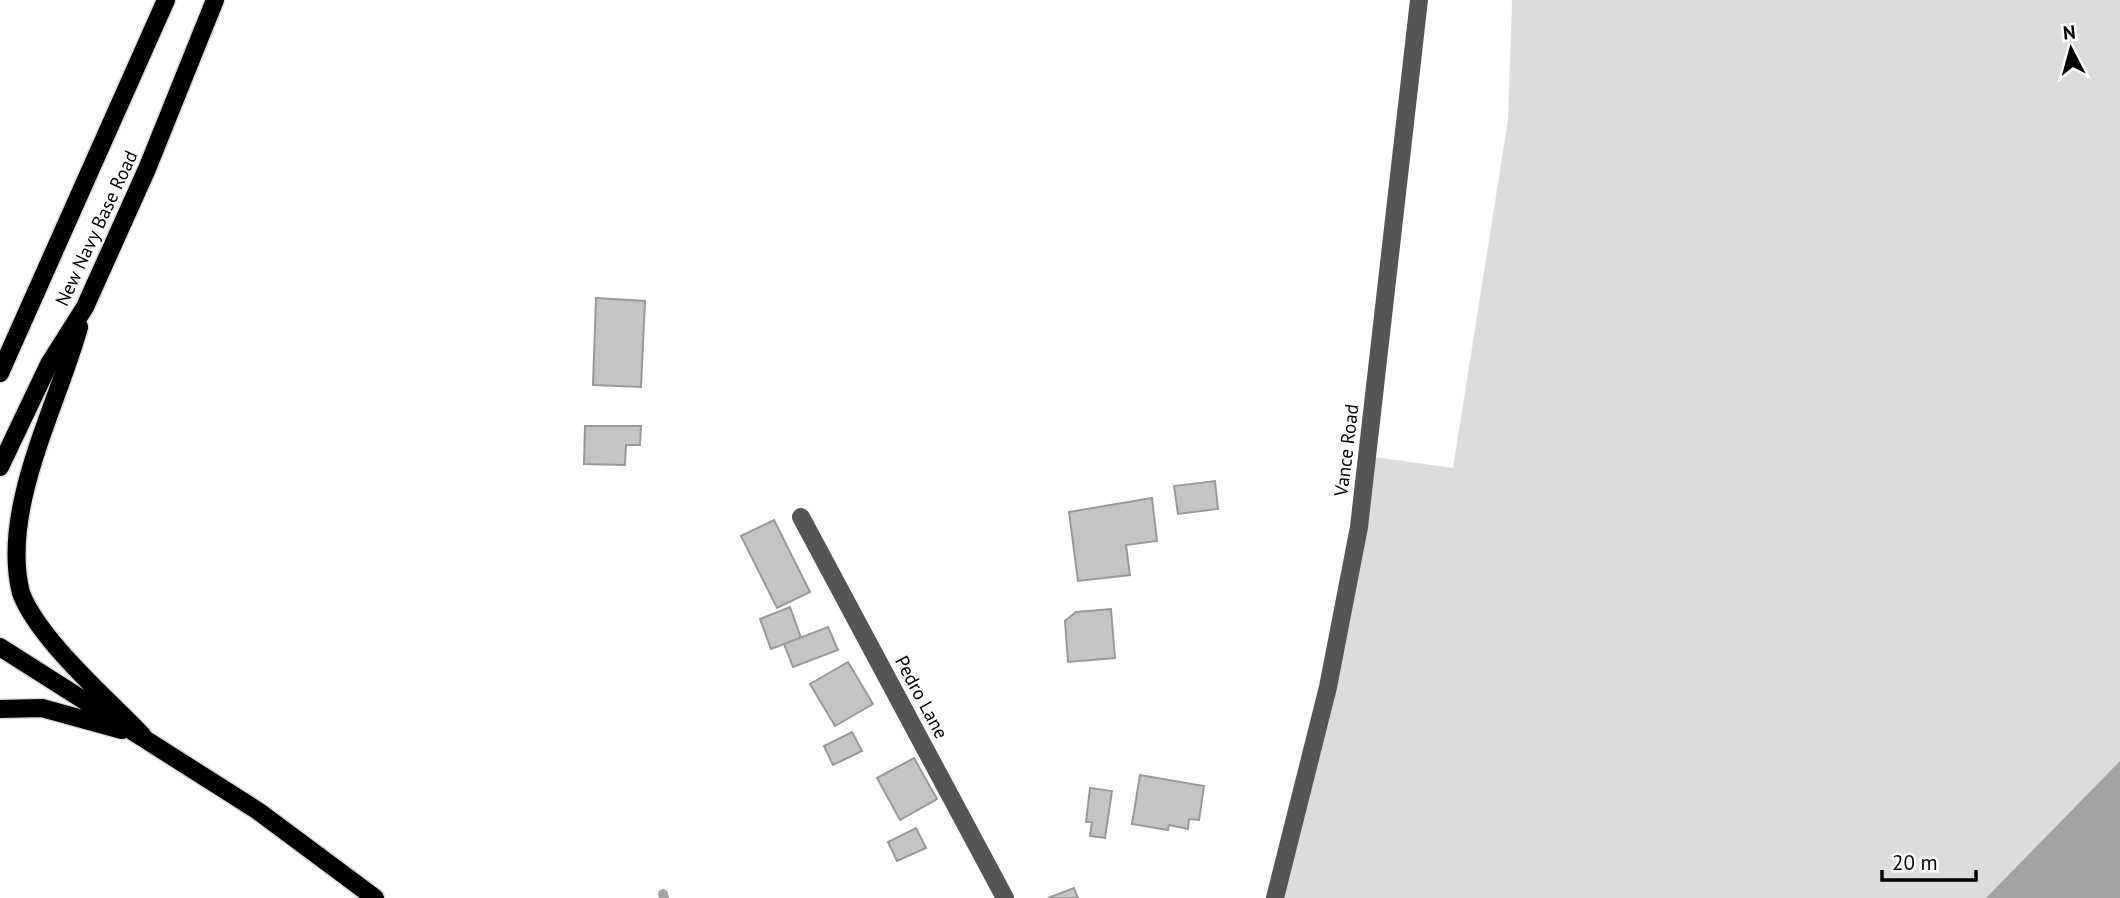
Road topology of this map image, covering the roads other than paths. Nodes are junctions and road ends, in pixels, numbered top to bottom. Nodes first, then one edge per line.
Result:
1 (166, 0) edge
2 (215, 0) edge
3 (1419, 0) edge
4 (85, 307) junction
5 (0, 373) edge
6 (0, 467) edge
7 (801, 517) dead end
8 (0, 647) edge
9 (0, 709) edge
10 (142, 736) junction
11 (375, 898) edge
12 (1005, 898) edge
13 (1275, 898) edge

1 - 5 main road, New Navy Base Road
2 - 4 main road, New Navy Base Road
3 - 13 street, Vance Road
4 - 6 main road, New Navy Base Road
4 - 10 main road
7 - 12 street, Pedro Lane
8 - 10 main road
9 - 10 main road
10 - 11 main road

